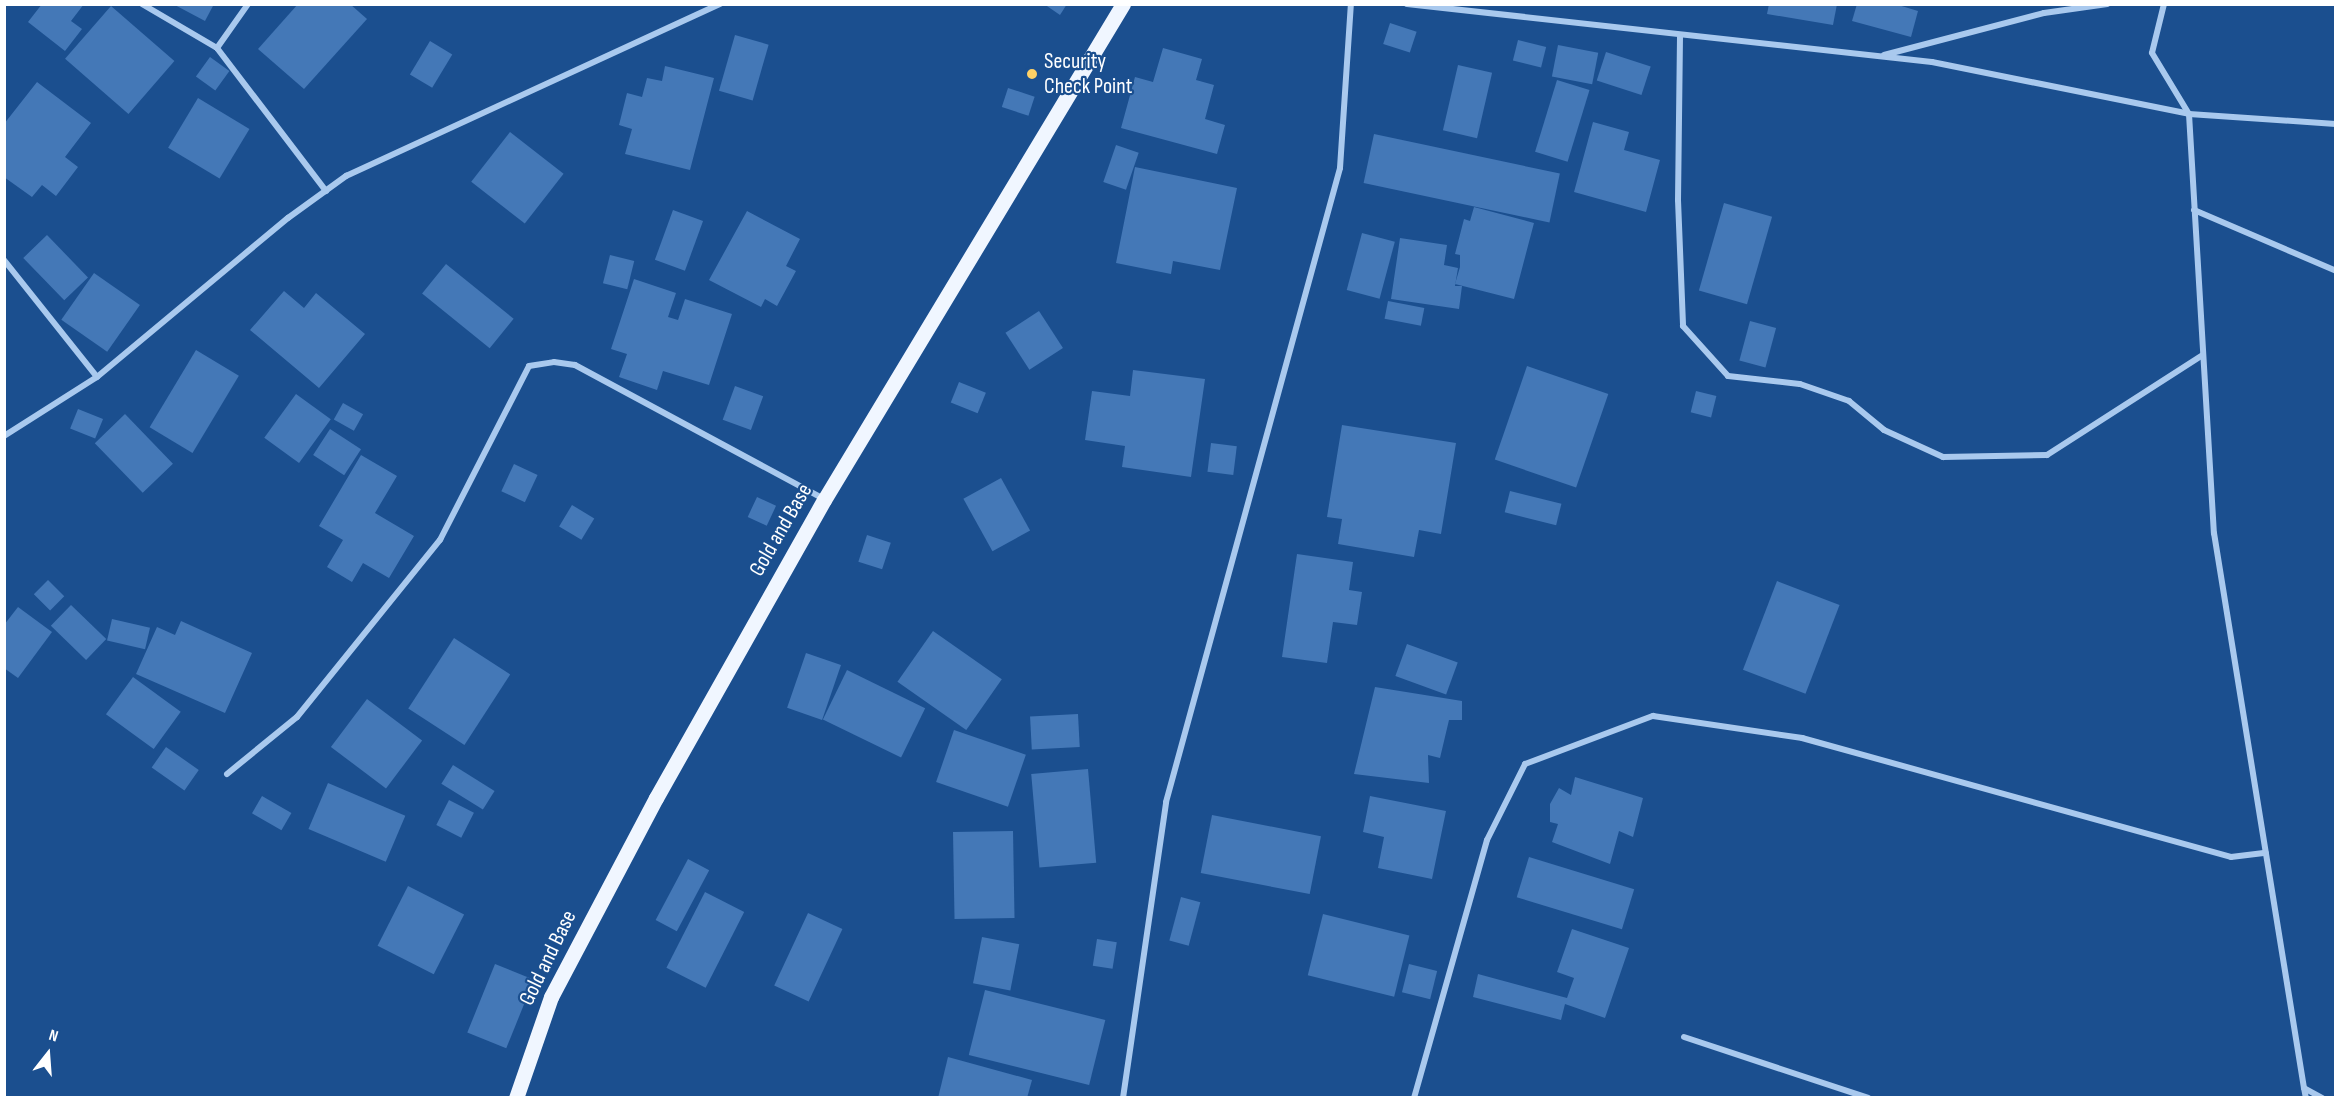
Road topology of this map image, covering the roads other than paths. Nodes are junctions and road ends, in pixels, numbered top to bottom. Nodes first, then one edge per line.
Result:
1 (142, 4) edge
2 (248, 4) edge
3 (720, 4) edge
4 (1123, 4) edge
5 (1351, 4) edge
6 (1407, 4) edge
7 (2107, 4) edge
8 (2164, 4) edge
9 (1680, 37) junction
10 (217, 48) junction
11 (1881, 56) junction
12 (2189, 114) junction
13 (2336, 124) edge
14 (326, 191) junction
15 (2194, 210) junction
16 (4, 260) edge
17 (2336, 271) edge
18 (2203, 355) junction
19 (97, 377) junction
20 (4, 436) edge
21 (824, 500) junction
22 (227, 774) dead end
23 (2266, 853) junction
24 (1684, 1037) dead end
25 (2304, 1088) junction
26 (516, 1098) edge
27 (1123, 1098) edge
28 (1414, 1098) edge
29 (1868, 1098) edge
30 (2306, 1098) edge
31 (2322, 1098) edge

1 - 10 street
2 - 10 street
3 - 14 street
4 - 21 main road, Gold and Base
5 - 27 street
6 - 9 street
7 - 11 street
8 - 12 street
9 - 11 street
9 - 18 street
10 - 14 street
11 - 12 street
12 - 13 street
12 - 15 street
14 - 19 street
15 - 17 street
15 - 18 street
16 - 19 street
18 - 23 street
19 - 20 street
21 - 22 street
21 - 26 main road, Gold and Base
23 - 25 street
23 - 28 street
24 - 29 street
25 - 30 street
25 - 31 street

